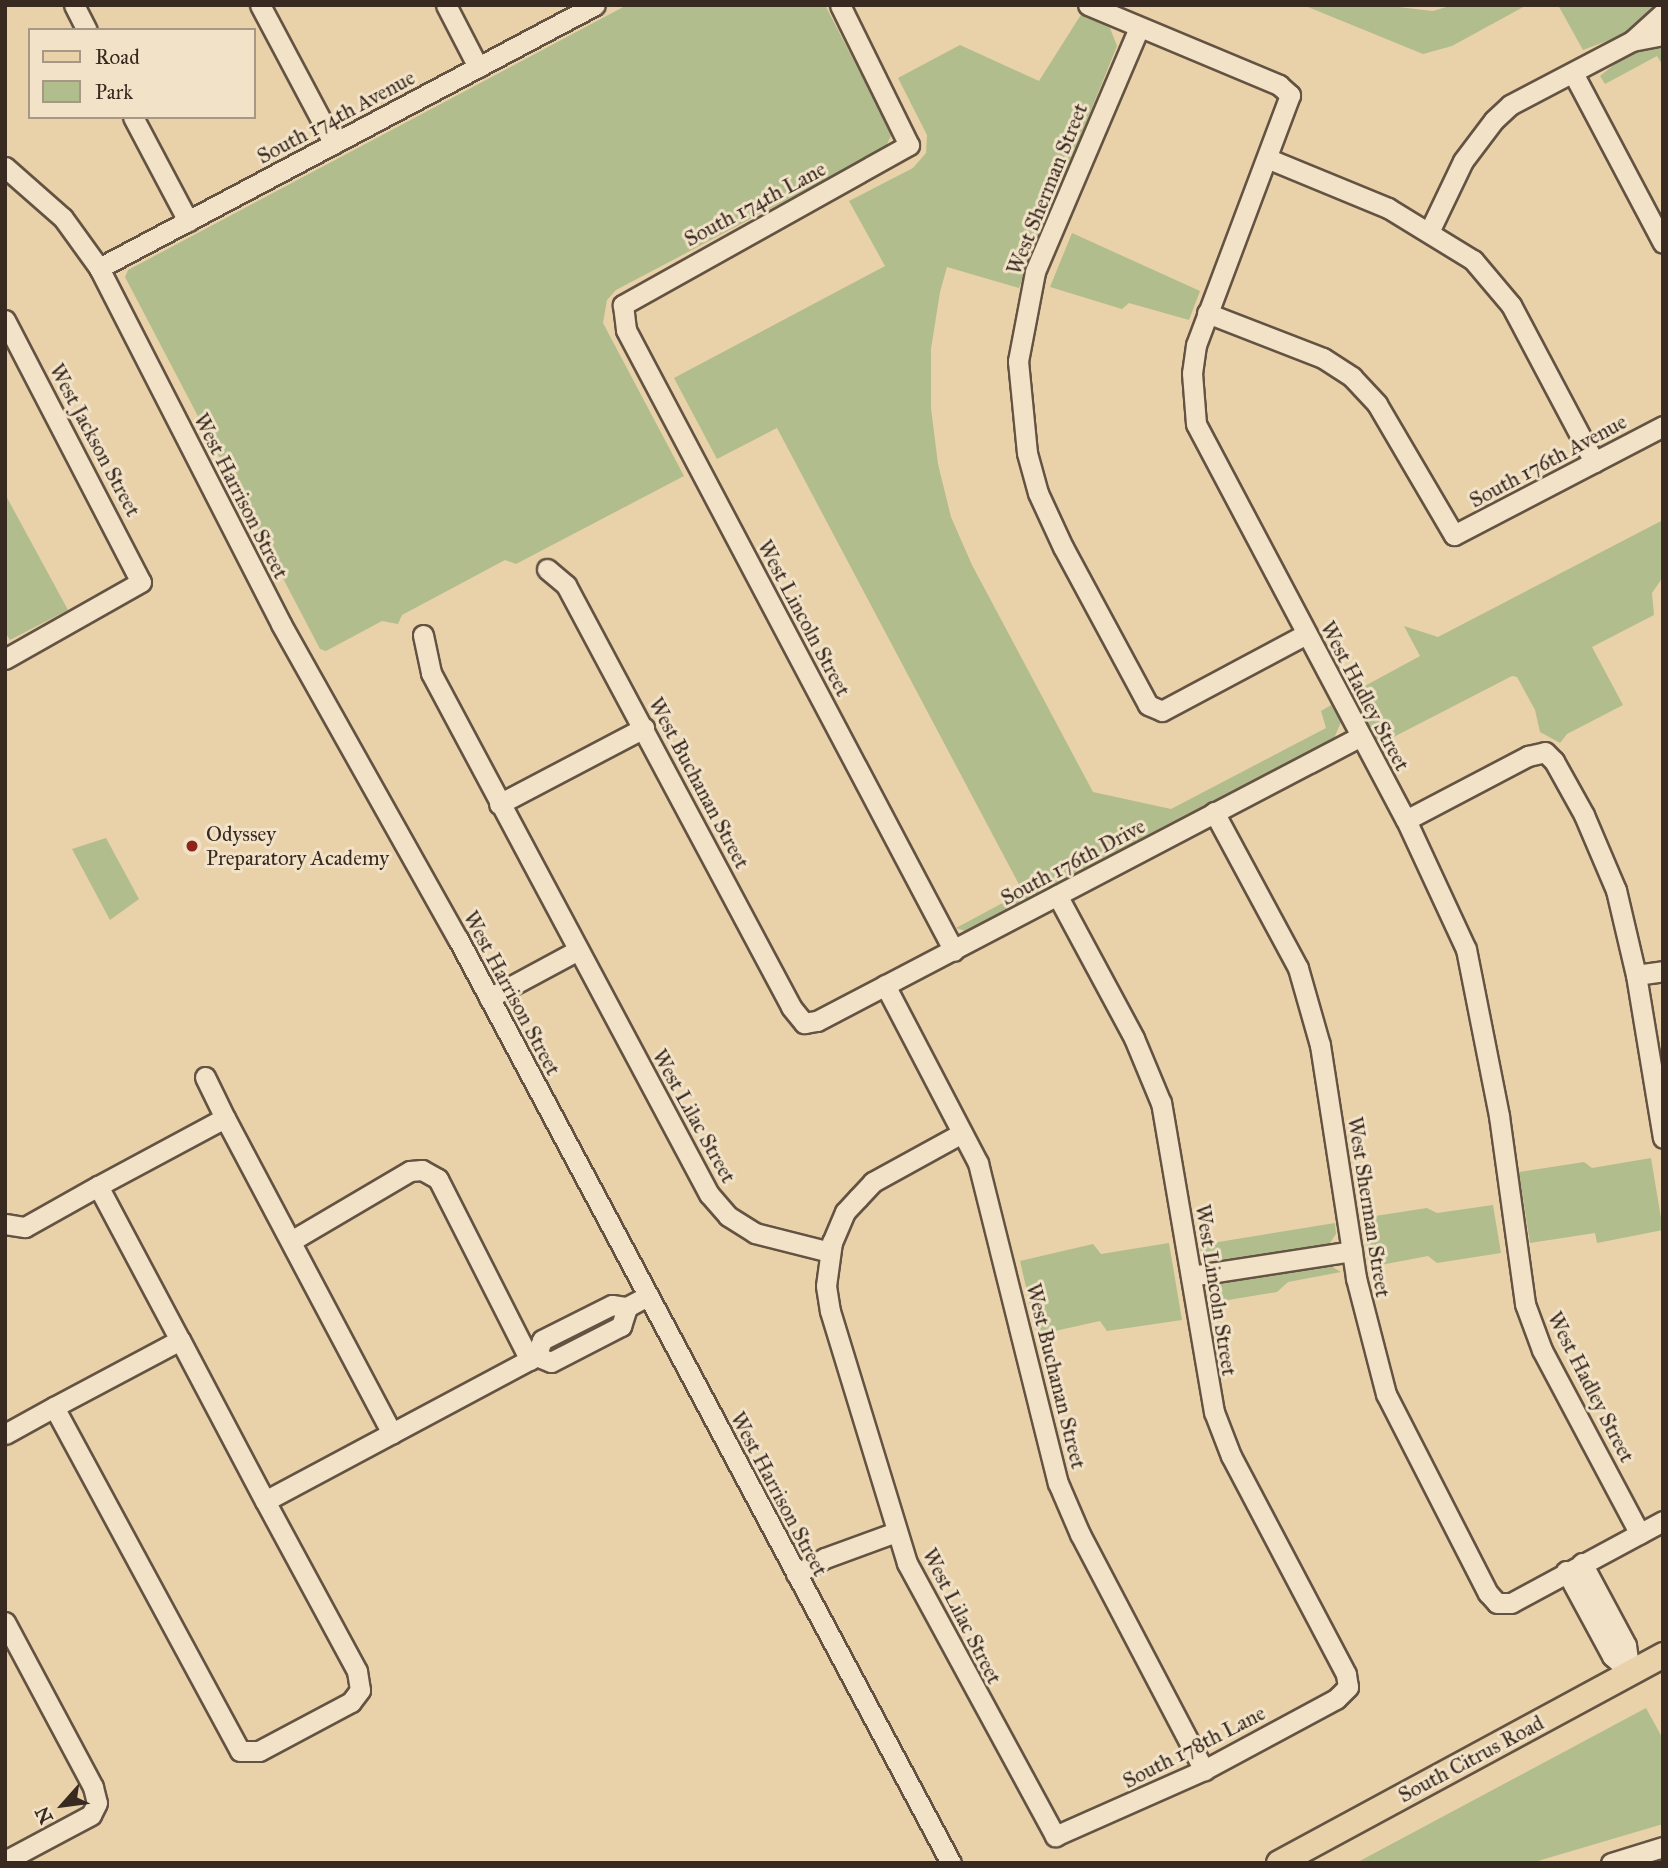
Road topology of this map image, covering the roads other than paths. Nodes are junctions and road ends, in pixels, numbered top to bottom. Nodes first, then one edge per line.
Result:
1 (74, 5) edge
2 (260, 5) edge
3 (446, 5) edge
4 (595, 5) edge
5 (840, 5) edge
6 (1088, 5) edge
7 (1663, 13) edge
8 (86, 28) edge
9 (1138, 30) junction
10 (1663, 36) edge
11 (1632, 41) junction
12 (478, 67) junction
13 (1573, 73) junction
14 (134, 119) edge
15 (334, 144) junction
16 (1269, 159) junction
17 (5, 167) edge
18 (188, 221) junction
19 (1430, 230) junction
20 (1663, 243) edge
21 (99, 268) junction
22 (623, 305) joint
23 (1207, 313) junction
24 (5, 320) edge
25 (1663, 426) edge
26 (1594, 462) junction
27 (547, 569) dead end
28 (1306, 634) junction
29 (423, 635) dead end
30 (5, 659) edge
31 (643, 727) junction
32 (1361, 736) junction
33 (499, 804) junction
34 (1214, 813) junction
35 (1406, 820) junction
36 (1056, 895) junction
37 (578, 950) junction
38 (954, 951) junction
39 (1663, 971) edge
40 (1636, 975) junction
41 (885, 985) junction
42 (489, 998) junction
43 (804, 1023) joint
44 (205, 1077) dead end
45 (225, 1118) junction
46 (962, 1133) junction
47 (1663, 1138) edge
48 (98, 1186) junction
49 (5, 1224) edge
50 (291, 1241) junction
51 (1352, 1251) junction
52 (830, 1252) junction
53 (1191, 1276) junction
54 (648, 1296) junction
55 (180, 1340) junction
56 (533, 1358) junction
57 (54, 1407) junction
58 (392, 1433) junction
59 (5, 1434) edge
60 (265, 1501) junction
61 (1663, 1521) edge
62 (896, 1532) junction
63 (1640, 1534) junction
64 (1574, 1567) junction
65 (796, 1574) junction
66 (5, 1622) edge
67 (1663, 1655) edge
68 (1630, 1672) junction
69 (1348, 1687) joint
70 (1204, 1770) junction
71 (1055, 1836) joint
72 (1663, 1847) edge
73 (13, 1860) edge
74 (951, 1863) edge
75 (1279, 1863) edge
76 (1611, 1863) edge

1 - 8 street
2 - 15 street
3 - 12 street
4 - 12 street, South 174th Avenue
5 - 22 street, South 174th Lane
6 - 9 street, West Hadley Street
7 - 11 street
9 - 16 street, West Hadley Street
9 - 28 street, West Sherman Street
10 - 11 street
11 - 13 street
12 - 15 street, South 174th Avenue
13 - 19 street
13 - 20 street
14 - 18 street
15 - 18 street, South 174th Avenue
16 - 19 street
16 - 23 street, West Hadley Street
17 - 21 street, West Harrison Street
18 - 21 street, South 174th Avenue
19 - 26 street
21 - 42 street, West Harrison Street
22 - 38 street, West Lincoln Street
23 - 26 street, South 176th Avenue
23 - 28 street, West Hadley Street
24 - 30 street, West Jackson Street
25 - 26 street, South 176th Avenue
27 - 31 street, West Buchanan Street
28 - 32 street, West Hadley Street
29 - 33 street, West Lilac Street
31 - 33 street
31 - 43 street, West Buchanan Street
32 - 34 street, South 176th Drive
32 - 35 street, West Hadley Street
33 - 37 street, West Lilac Street
34 - 36 street, South 176th Drive
34 - 51 street, West Sherman Street
35 - 40 street
35 - 63 street, West Hadley Street
36 - 38 street, South 176th Drive
36 - 53 street, West Lincoln Street
37 - 42 street
37 - 52 street, West Lilac Street
38 - 41 street, South 176th Drive
39 - 40 street
40 - 47 street
41 - 43 street, South 176th Drive
41 - 46 street, West Buchanan Street
42 - 54 street, West Harrison Street
44 - 45 street
45 - 48 street
45 - 50 street
46 - 52 street
46 - 70 street, West Buchanan Street
48 - 49 street
48 - 55 street
50 - 56 street
50 - 58 street
51 - 53 street
51 - 64 street, West Sherman Street
52 - 62 street, West Lilac Street
53 - 69 street, West Lincoln Street
54 - 56 street
54 - 65 street, West Harrison Street
55 - 57 street
55 - 60 street
56 - 58 street
57 - 59 street
57 - 60 street
58 - 60 street
61 - 63 street
62 - 65 street
62 - 71 street, West Lilac Street
63 - 64 street
64 - 68 street
65 - 74 street, West Harrison Street
66 - 73 street
67 - 68 main road, South Citrus Road
68 - 75 main road, South Citrus Road
69 - 70 street, South 178th Lane
70 - 71 street, South 178th Lane
72 - 76 street

